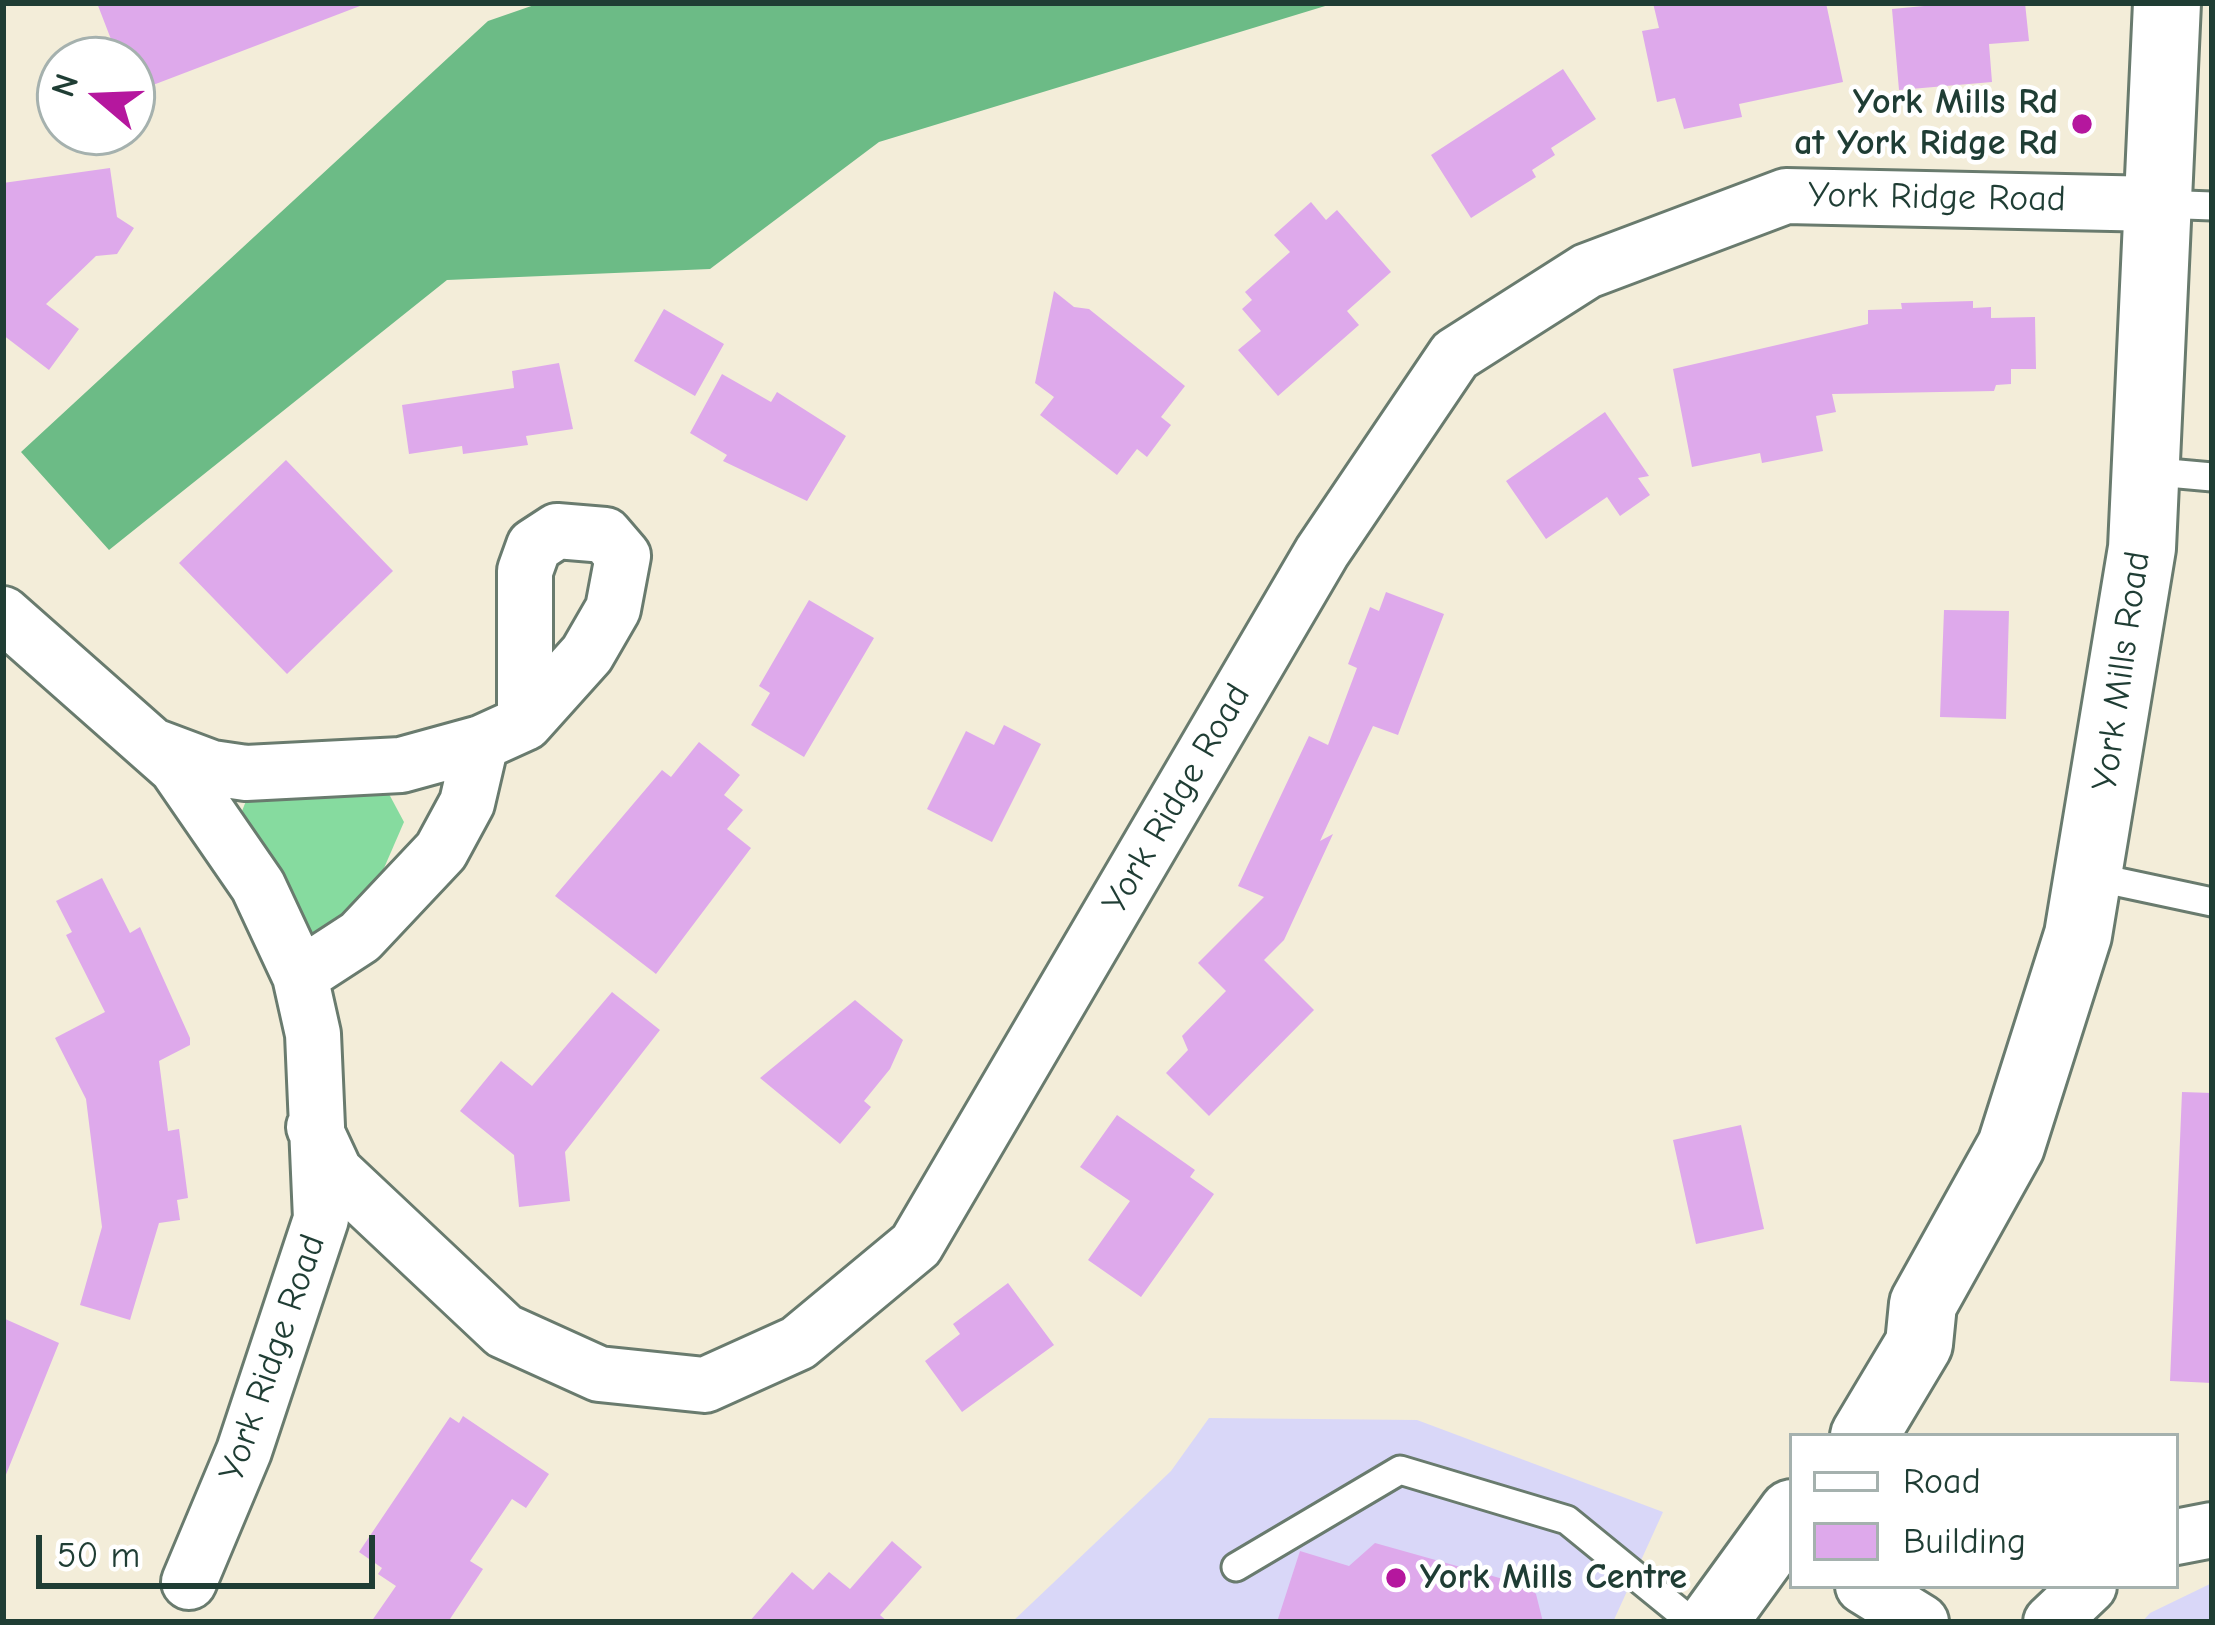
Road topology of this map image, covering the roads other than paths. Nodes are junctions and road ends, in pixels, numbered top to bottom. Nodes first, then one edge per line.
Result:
1 (2167, 3) edge
2 (2185, 205) edge
3 (2146, 471) junction
4 (2212, 477) edge
5 (3, 614) edge
6 (148, 744) junction
7 (2090, 876) junction
8 (2212, 902) edge
9 (300, 976) junction
10 (314, 1127) junction
11 (1923, 1304) junction
12 (1817, 1433) edge
13 (1866, 1433) edge
14 (1786, 1523) edge
15 (2212, 1530) edge
16 (2179, 1536) edge
17 (1236, 1567) dead end
18 (189, 1582) dead end
19 (1868, 1589) edge
20 (2086, 1589) edge
21 (1692, 1622) edge
22 (1714, 1622) edge
23 (1921, 1622) edge
24 (2051, 1622) edge

1 - 2 main road, York Mills Road
2 - 3 main road, York Mills Road
2 - 10 street, York Ridge Road
3 - 4 lane
3 - 7 main road, York Mills Road
5 - 6 street, York Ridge Road
6 - 9 street, York Ridge Road
6 - 9 street, York Ridge Road
7 - 8 lane
7 - 11 main road, York Mills Road
9 - 10 street, York Ridge Road
10 - 18 street, York Ridge Road
11 - 12 main road, York Mills Road
11 - 13 main road, York Mills Road
14 - 22 main road
15 - 16 street
17 - 21 lane
19 - 23 street
20 - 24 street

